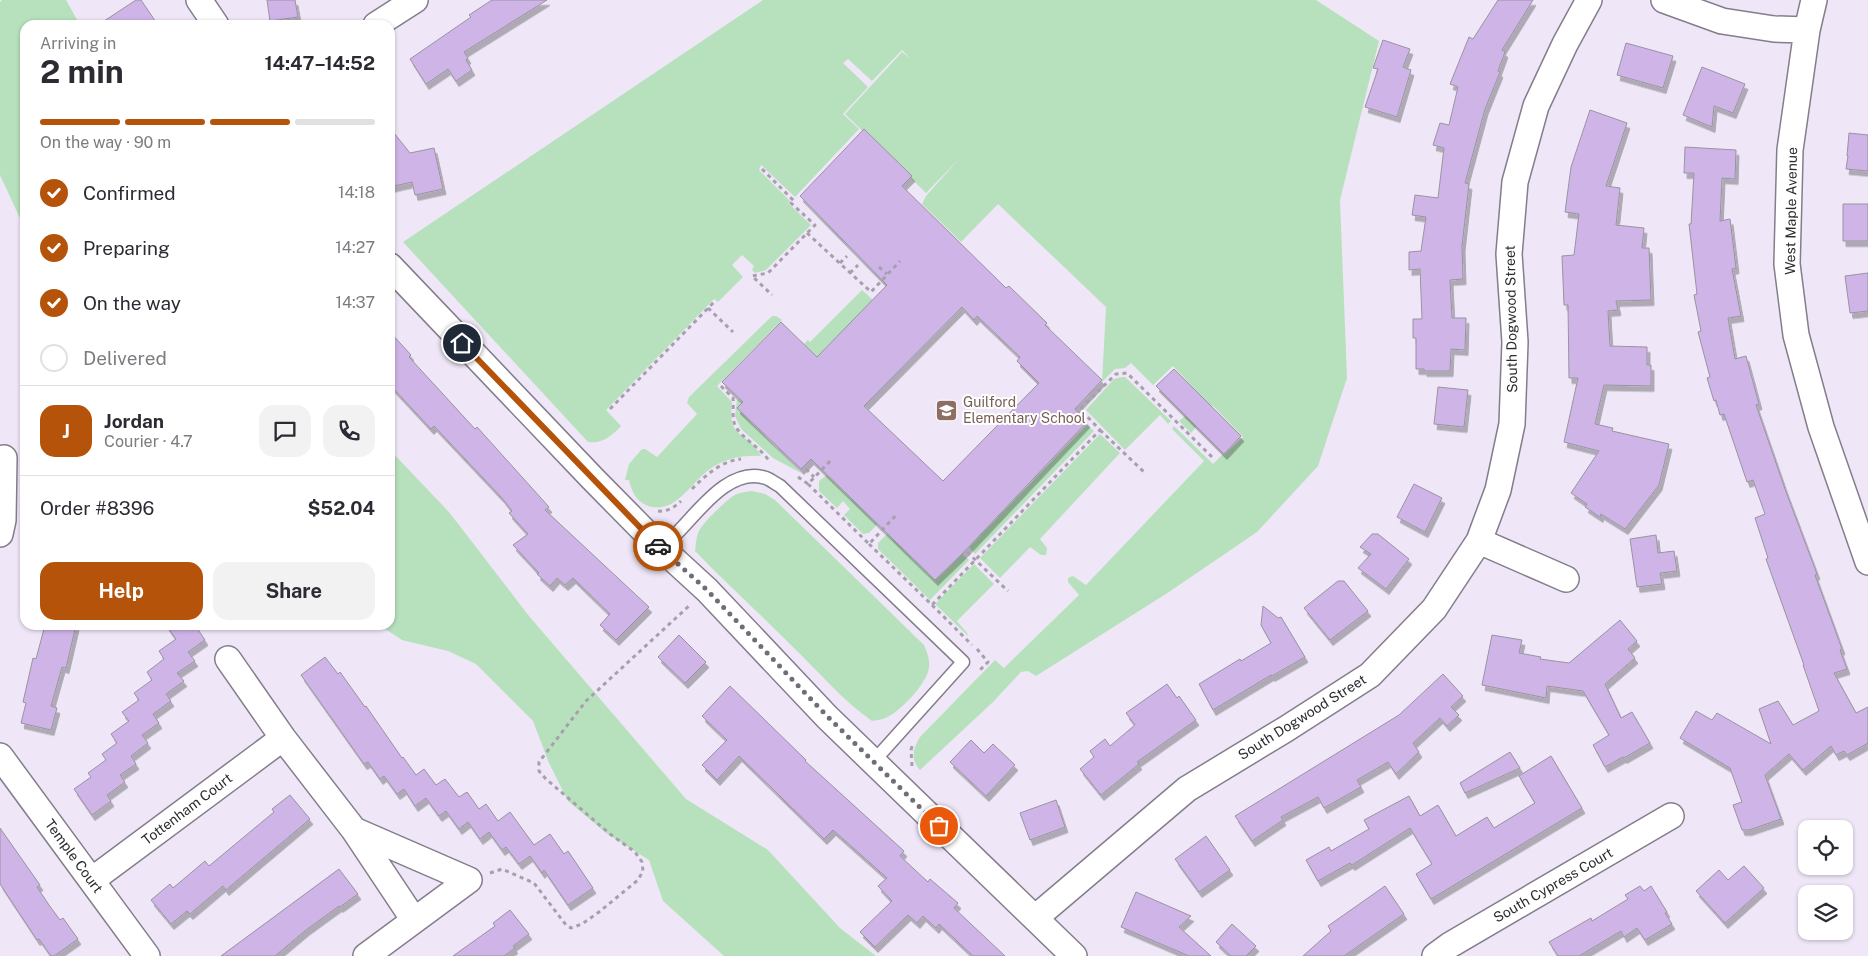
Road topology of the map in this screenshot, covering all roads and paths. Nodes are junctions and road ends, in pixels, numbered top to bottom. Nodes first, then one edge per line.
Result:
1 (199, 0) edge
2 (415, 0) edge
3 (1589, 0) edge
4 (1664, 0) edge
5 (1814, 0) edge
6 (213, 20) edge
7 (384, 20) edge
8 (1807, 30) junction
9 (762, 169) dead end
10 (807, 233) junction
11 (846, 256) dead end
12 (900, 261) dead end
13 (840, 263) junction
14 (858, 266) dead end
15 (879, 267) dead end
16 (395, 271) edge
17 (850, 273) junction
18 (887, 274) junction
19 (772, 294) dead end
20 (714, 302) dead end
21 (708, 308) junction
22 (733, 332) dead end
23 (721, 386) dead end
24 (610, 410) dead end
25 (1100, 430) junction
26 (1212, 457) dead end
27 (4, 458) dead end
28 (769, 460) dead end
29 (806, 469) dead end
30 (1145, 473) dead end
31 (814, 477) dead end
32 (808, 484) dead end
33 (898, 513) dead end
34 (0, 534) edge
35 (1479, 541) junction
36 (869, 544) junction
37 (659, 546) junction
38 (967, 552) dead end
39 (975, 560) junction
40 (1868, 562) edge
41 (1566, 579) dead end
42 (707, 590) junction
43 (1008, 591) dead end
44 (228, 659) dead end
45 (283, 738) junction
46 (0, 756) edge
47 (873, 762) junction
48 (1671, 816) dead end
49 (354, 830) junction
50 (92, 880) junction
51 (469, 880) junction
52 (1035, 918) junction
53 (414, 920) junction
54 (147, 956) edge
55 (366, 956) edge
56 (1074, 956) edge
57 (1435, 956) edge

1 - 6 street
2 - 7 street
3 - 35 street, South Dogwood Street
4 - 8 street
5 - 8 street, West Maple Avenue
8 - 40 street, West Maple Avenue
9 - 10 path
10 - 13 path
10 - 19 path
11 - 13 path
12 - 18 path
13 - 17 path
14 - 17 path
15 - 18 path
16 - 37 street
17 - 18 path
20 - 21 path
21 - 22 path
21 - 24 path
23 - 28 path
25 - 26 path
25 - 30 path
25 - 39 path
27 - 34 street
29 - 31 path
32 - 36 path
33 - 36 path
35 - 41 street
35 - 52 street, South Dogwood Street
36 - 39 path
37 - 42 street
37 - 47 lane
38 - 39 path
39 - 43 path
42 - 47 street
42 - 51 path
44 - 45 street
45 - 49 street
45 - 50 street, Tottenham Court
46 - 50 street, Temple Court
47 - 52 street
48 - 57 street, South Cypress Court
49 - 51 street
49 - 53 street
50 - 54 street, Temple Court
51 - 53 street
52 - 56 street
53 - 55 street

